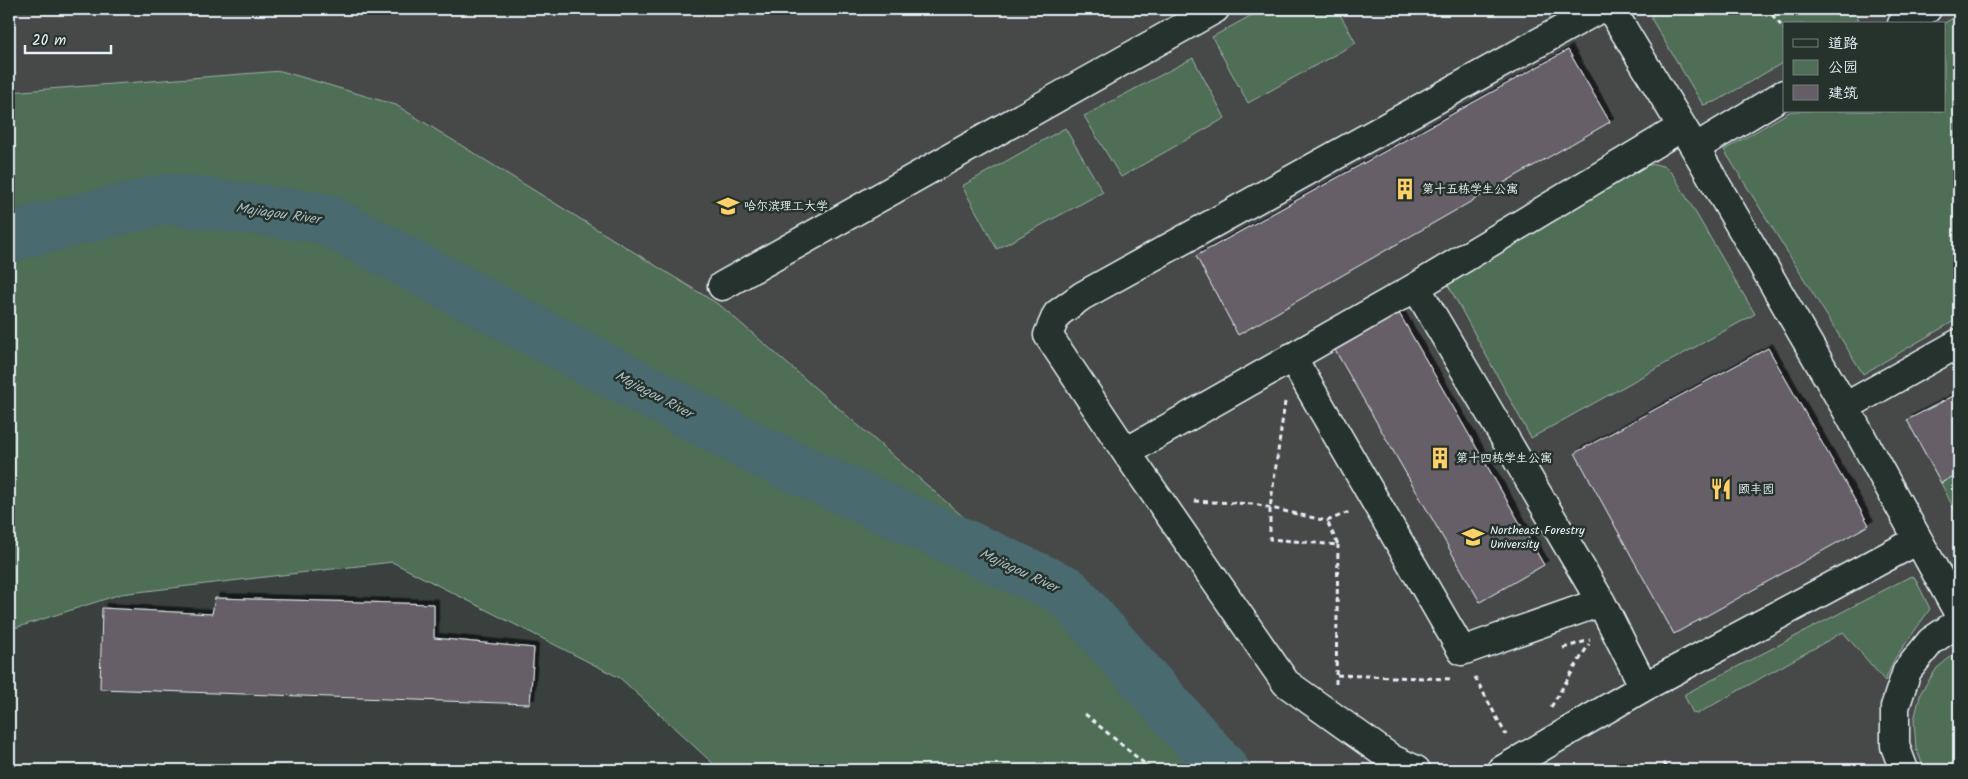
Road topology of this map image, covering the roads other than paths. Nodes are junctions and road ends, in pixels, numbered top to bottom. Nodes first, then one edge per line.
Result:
1 (1600, 9) edge
2 (1611, 9) edge
3 (1927, 9) edge
4 (1201, 12) edge
5 (1905, 22) edge
6 (1783, 94) edge
7 (1688, 137) junction
8 (722, 286) dead end
9 (1416, 287) junction
10 (1959, 343) edge
11 (1292, 357) junction
12 (1845, 406) junction
13 (1126, 452) junction
14 (1918, 540) junction
15 (1601, 602) junction
16 (1959, 614) edge
17 (1959, 622) edge
18 (1644, 687) junction
19 (1510, 765) edge
20 (1416, 770) edge
21 (1904, 770) edge

1 - 13 street
2 - 7 street
3 - 5 street
4 - 8 street
6 - 7 street
7 - 9 street
7 - 12 street
9 - 11 street
9 - 15 street
10 - 12 street
11 - 13 street
11 - 15 street
12 - 14 street
13 - 20 street
14 - 16 street
14 - 18 street
15 - 18 street
17 - 21 street
18 - 19 street

